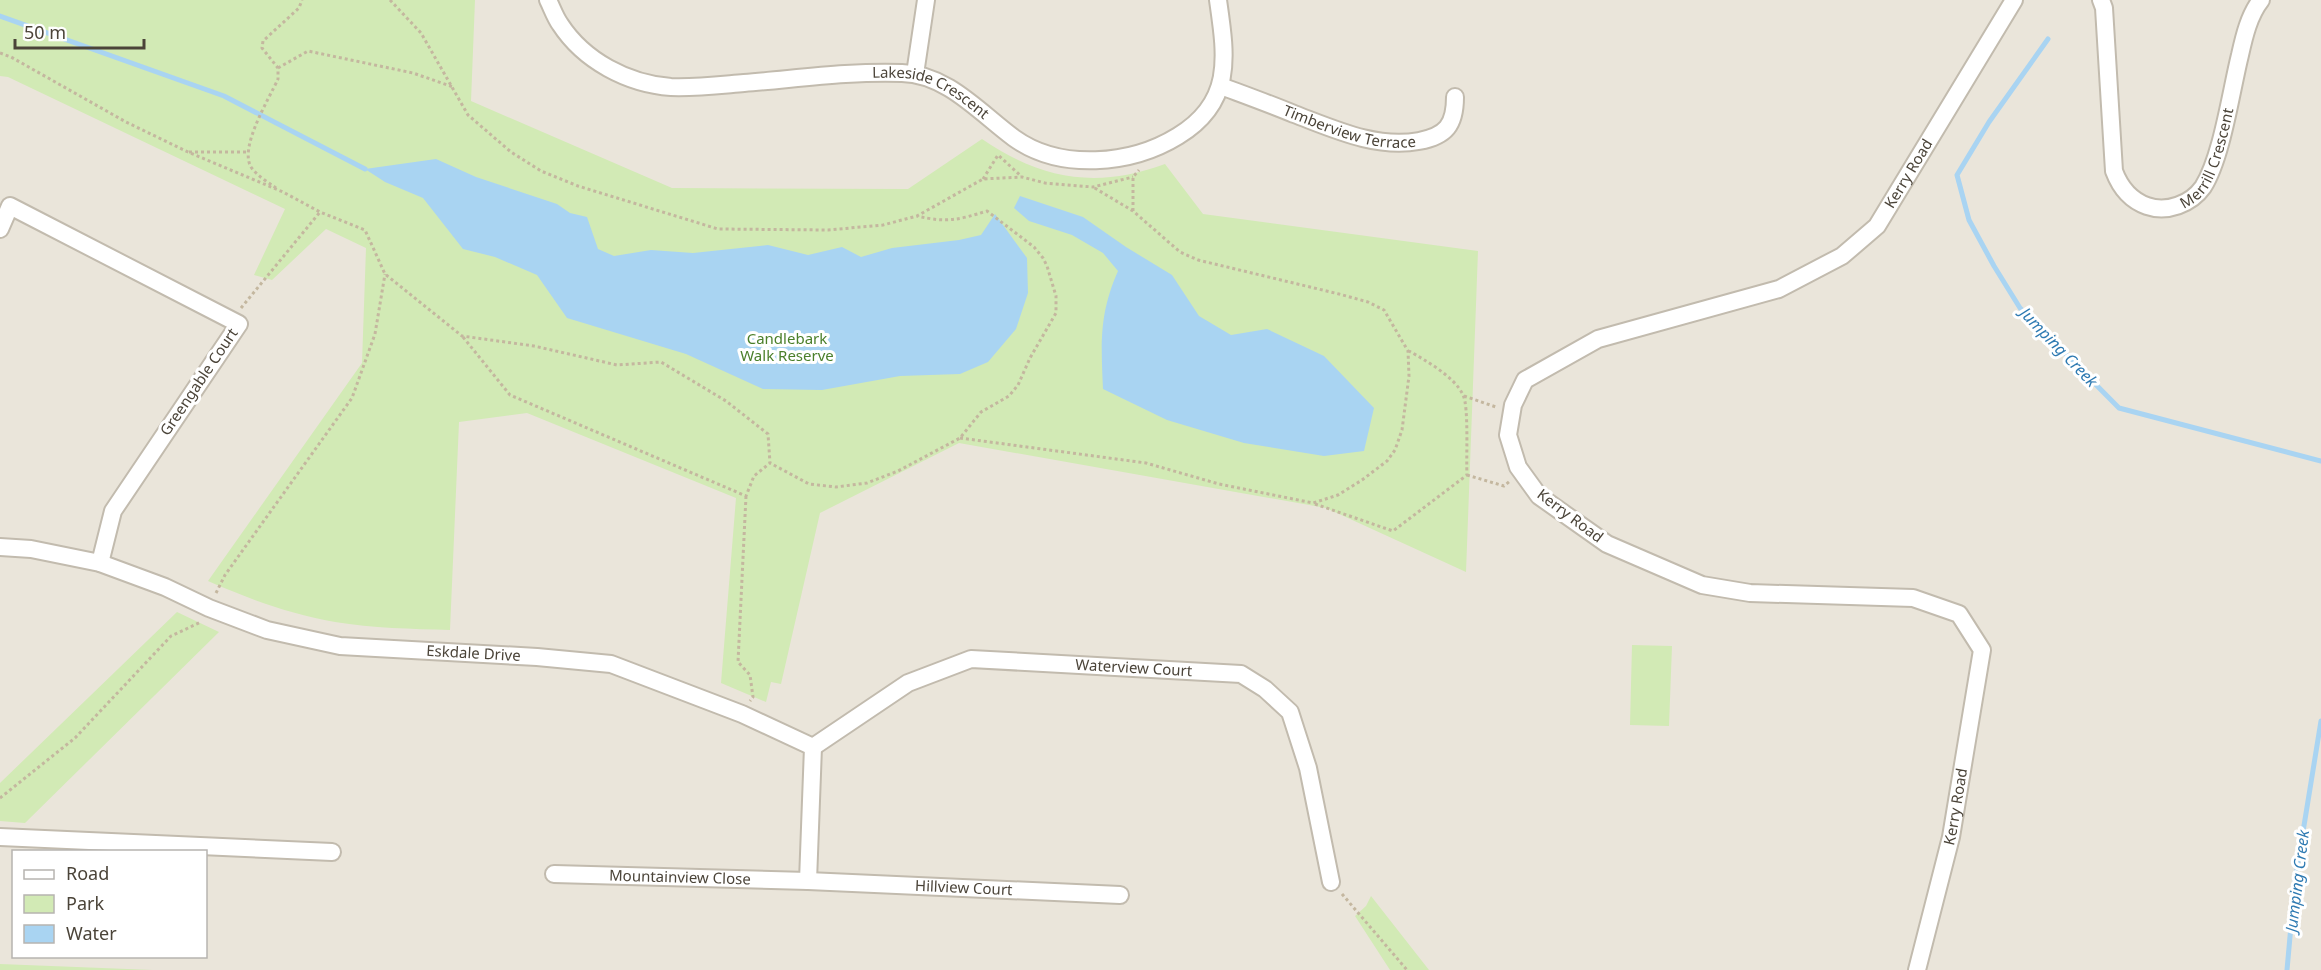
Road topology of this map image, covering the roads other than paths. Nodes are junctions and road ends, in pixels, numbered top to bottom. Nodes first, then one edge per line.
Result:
1 (548, 0) edge
2 (926, 0) edge
3 (1218, 0) edge
4 (2014, 0) edge
5 (2101, 0) edge
6 (2261, 0) edge
7 (915, 74) junction
8 (1221, 86) junction
9 (1455, 97) dead end
10 (0, 229) edge
11 (0, 547) edge
12 (100, 563) junction
13 (813, 747) junction
14 (0, 837) edge
15 (332, 852) dead end
16 (554, 874) dead end
17 (808, 881) junction
18 (1331, 882) road end
19 (1120, 895) dead end
20 (1917, 970) edge

1 - 7 street, Lakeside Crescent
2 - 7 street
3 - 8 street, Lakeside Crescent
4 - 20 street, Kerry Road
5 - 6 street, Merrill Crescent
7 - 8 street, Lakeside Crescent
8 - 9 street, Timberview Terrace
10 - 12 street, Greengable Court
11 - 12 street, Eskdale Drive
12 - 13 street, Eskdale Drive
13 - 17 street
13 - 18 street, Waterview Court
14 - 15 street
16 - 17 street, Mountainview Close
17 - 19 street, Hillview Court

